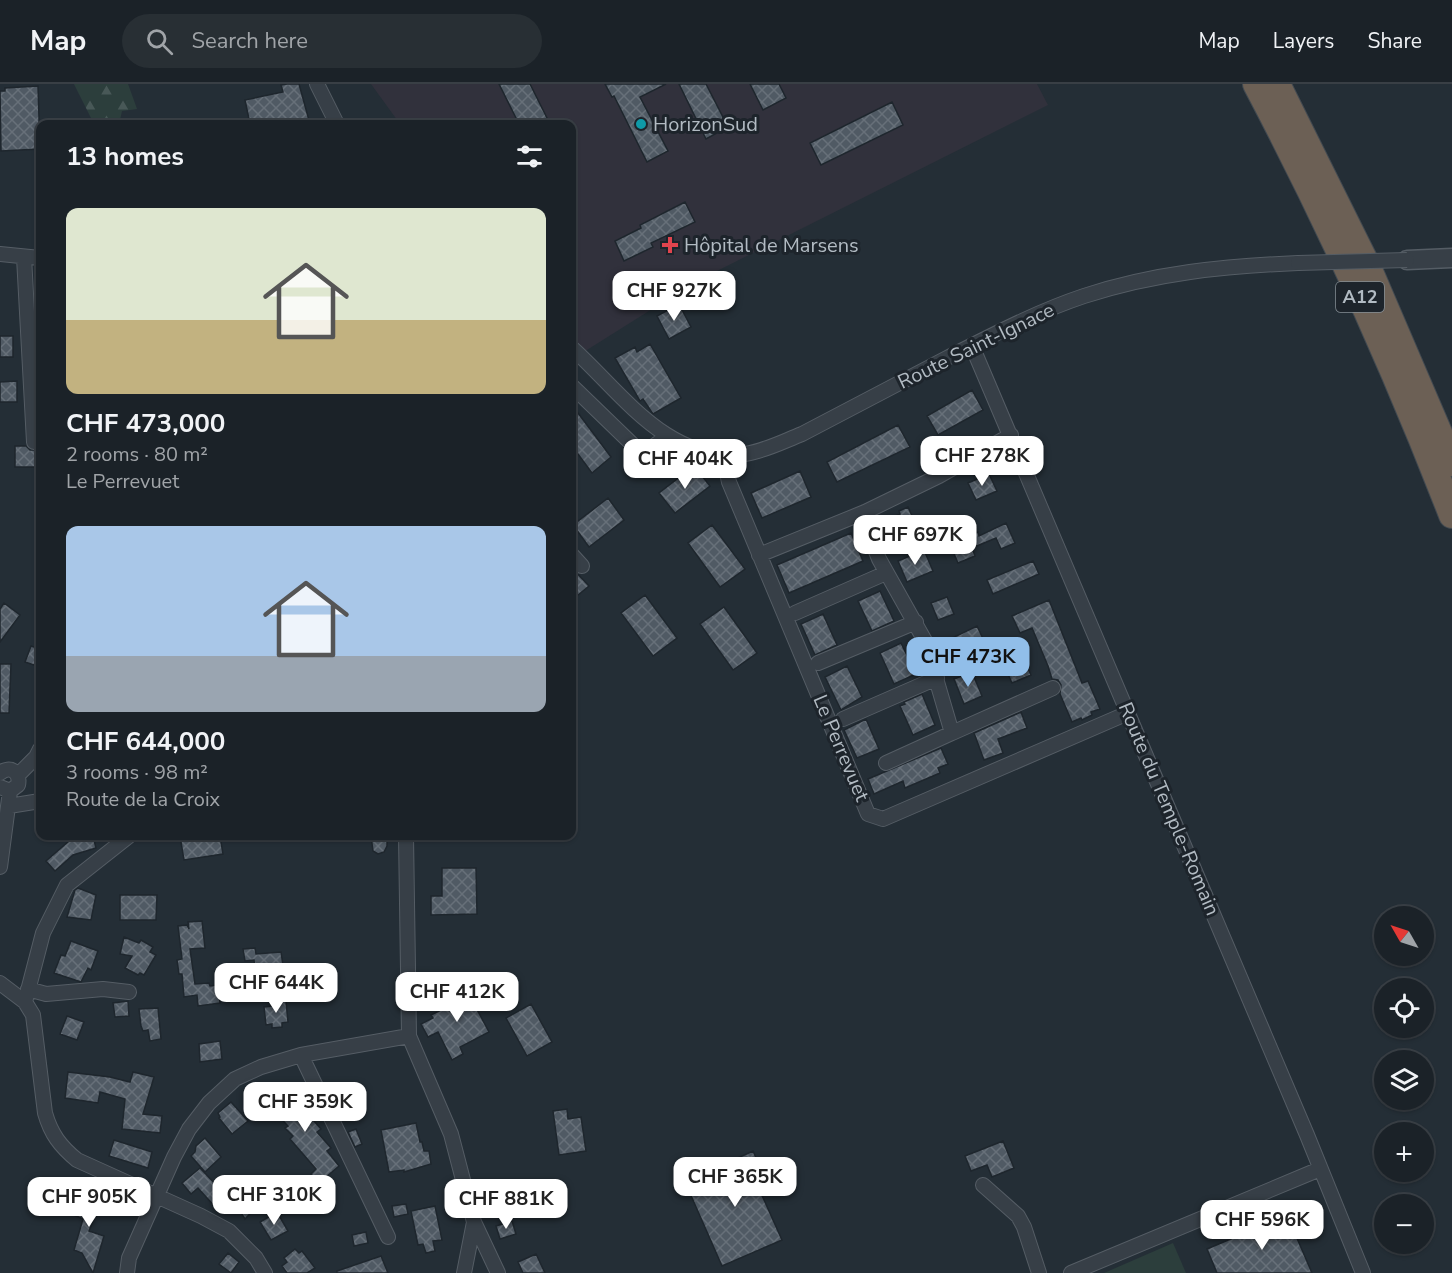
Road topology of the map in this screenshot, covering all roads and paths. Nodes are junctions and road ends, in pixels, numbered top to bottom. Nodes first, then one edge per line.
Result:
1 (316, 84) edge
2 (1256, 84) edge
3 (1277, 84) edge
4 (335, 120) edge
5 (0, 254) edge
6 (24, 257) junction
7 (36, 258) edge
8 (1452, 258) edge
9 (1407, 260) joint
10 (972, 346) junction
11 (576, 352) edge
12 (576, 390) edge
13 (1011, 435) junction
14 (667, 436) junction
15 (34, 442) dead end
16 (723, 454) junction
17 (1452, 463) edge
18 (865, 512) junction
19 (1452, 515) edge
20 (759, 555) junction
21 (576, 559) edge
22 (582, 566) dead end
23 (886, 573) junction
24 (795, 613) dead end
25 (916, 622) junction
26 (818, 663) dead end
27 (937, 678) junction
28 (1053, 688) dead end
29 (1128, 713) junction
30 (843, 719) dead end
31 (952, 733) junction
32 (36, 757) edge
33 (886, 763) dead end
34 (0, 773) edge
35 (18, 775) junction
36 (5, 789) edge
37 (36, 802) edge
38 (9, 806) junction
39 (124, 840) edge
40 (406, 840) edge
41 (0, 867) edge
42 (0, 983) edge
43 (129, 992) dead end
44 (27, 996) junction
45 (409, 1036) junction
46 (301, 1055) junction
47 (1320, 1169) junction
48 (983, 1185) dead end
49 (156, 1196) junction
50 (474, 1222) junction
51 (388, 1237) dead end
52 (127, 1273) edge
53 (265, 1273) edge
54 (464, 1273) edge
55 (498, 1273) edge
56 (1039, 1273) edge
57 (1071, 1273) edge
58 (1363, 1273) edge

1 - 4 street
2 - 19 highway, A12
3 - 17 highway, A12
5 - 6 street
6 - 7 street
6 - 15 street
8 - 9 street
9 - 10 street, Route Saint-Ignace, bridge
10 - 13 street, Route du Temple-Romain
10 - 16 street, Route Saint-Ignace
11 - 14 street, Route Saint-Ignace
12 - 14 street
13 - 18 street
13 - 29 street, Route du Temple-Romain
14 - 16 street, Route Saint-Ignace
16 - 20 street, Le Perrevuet
18 - 20 street
18 - 23 street
20 - 29 street, Le Perrevuet
21 - 22 street
23 - 24 street
23 - 25 street
25 - 26 street
25 - 27 street
27 - 30 street
27 - 31 street
28 - 31 street
29 - 47 street, Route du Temple-Romain
31 - 33 street
32 - 35 street
34 - 35 street
35 - 36 street
36 - 38 street
37 - 38 street
38 - 41 street
39 - 44 street
40 - 45 street
42 - 44 street
43 - 44 street
44 - 49 street
45 - 46 street
45 - 50 street
46 - 49 street
46 - 51 street
47 - 57 street
47 - 58 street, Route du Temple-Romain
48 - 56 street
49 - 52 street
49 - 53 street
50 - 54 street
50 - 55 street

